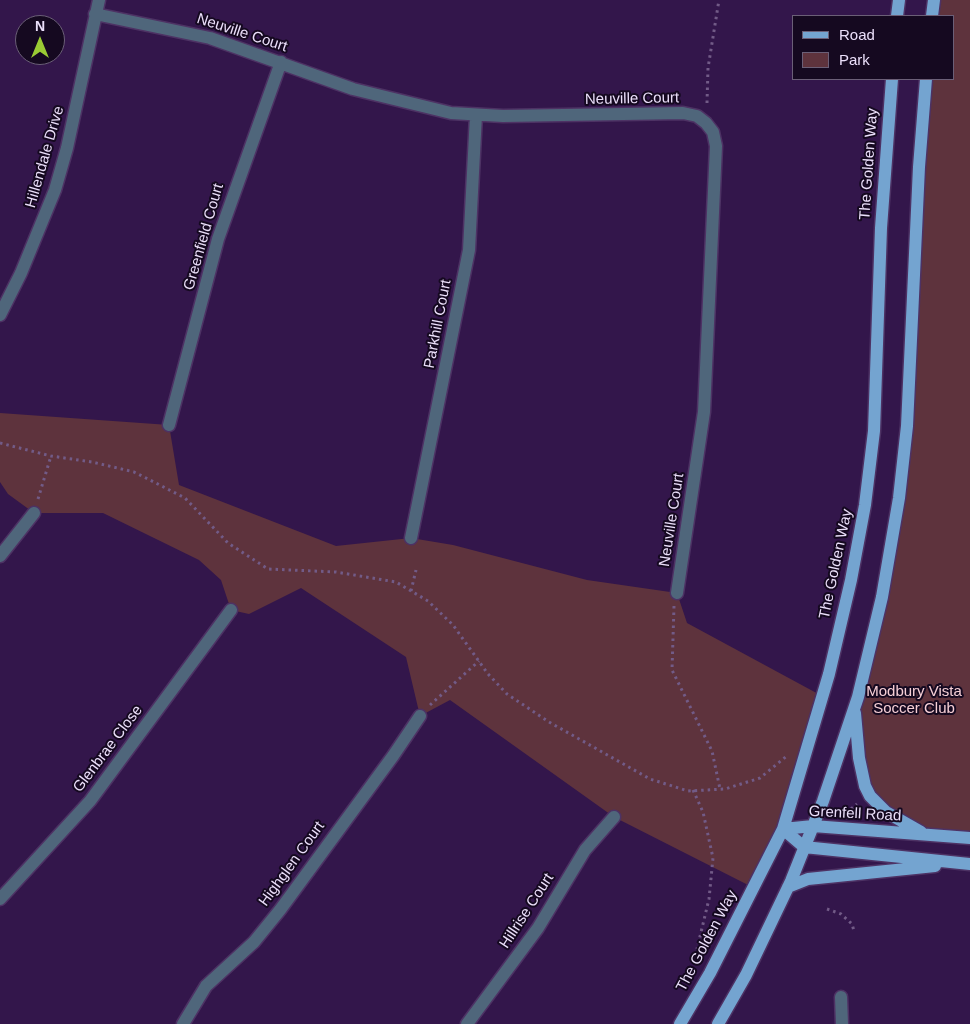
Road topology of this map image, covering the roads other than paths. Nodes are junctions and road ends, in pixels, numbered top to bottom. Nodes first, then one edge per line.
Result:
1 (99, 0) edge
2 (899, 0) edge
3 (934, 0) edge
4 (95, 14) junction
5 (897, 15) edge
6 (932, 15) edge
7 (281, 62) junction
8 (892, 80) edge
9 (926, 80) edge
10 (476, 114) junction
11 (0, 315) edge
12 (169, 425) dead end
13 (34, 513) road end
14 (411, 538) dead end
15 (0, 556) edge
16 (677, 593) road end
17 (231, 610) dead end
18 (855, 706) junction
19 (420, 716) road end
20 (614, 817) dead end
21 (813, 826) junction
22 (783, 829) junction
23 (926, 834) junction
24 (970, 838) edge
25 (804, 847) junction
26 (966, 863) edge
27 (788, 887) junction
28 (0, 899) edge
29 (841, 997) dead end
30 (183, 1024) edge
31 (467, 1024) edge
32 (680, 1024) edge
33 (718, 1024) edge
34 (842, 1024) edge

1 - 4 street, Hillendale Drive
2 - 5 main road
3 - 6 main road
4 - 7 street, Neuville Court
4 - 11 street, Hillendale Drive
7 - 10 street, Neuville Court
7 - 12 street, Greenfield Court
8 - 22 main road, The Golden Way
9 - 18 main road
10 - 14 street, Parkhill Court
10 - 16 street, Neuville Court
13 - 15 street
17 - 28 street, Glenbrae Close
18 - 21 main road
18 - 23 main road
19 - 30 street, Highglen Court
20 - 31 street, Hillrise Court
21 - 22 main road, Grenfell Road
21 - 23 main road, Grenfell Road
21 - 25 main road
22 - 25 main road
22 - 32 main road, The Golden Way
23 - 24 main road, Grenfell Road
25 - 26 main road
25 - 27 main road
26 - 27 main road
27 - 33 main road
29 - 34 street

